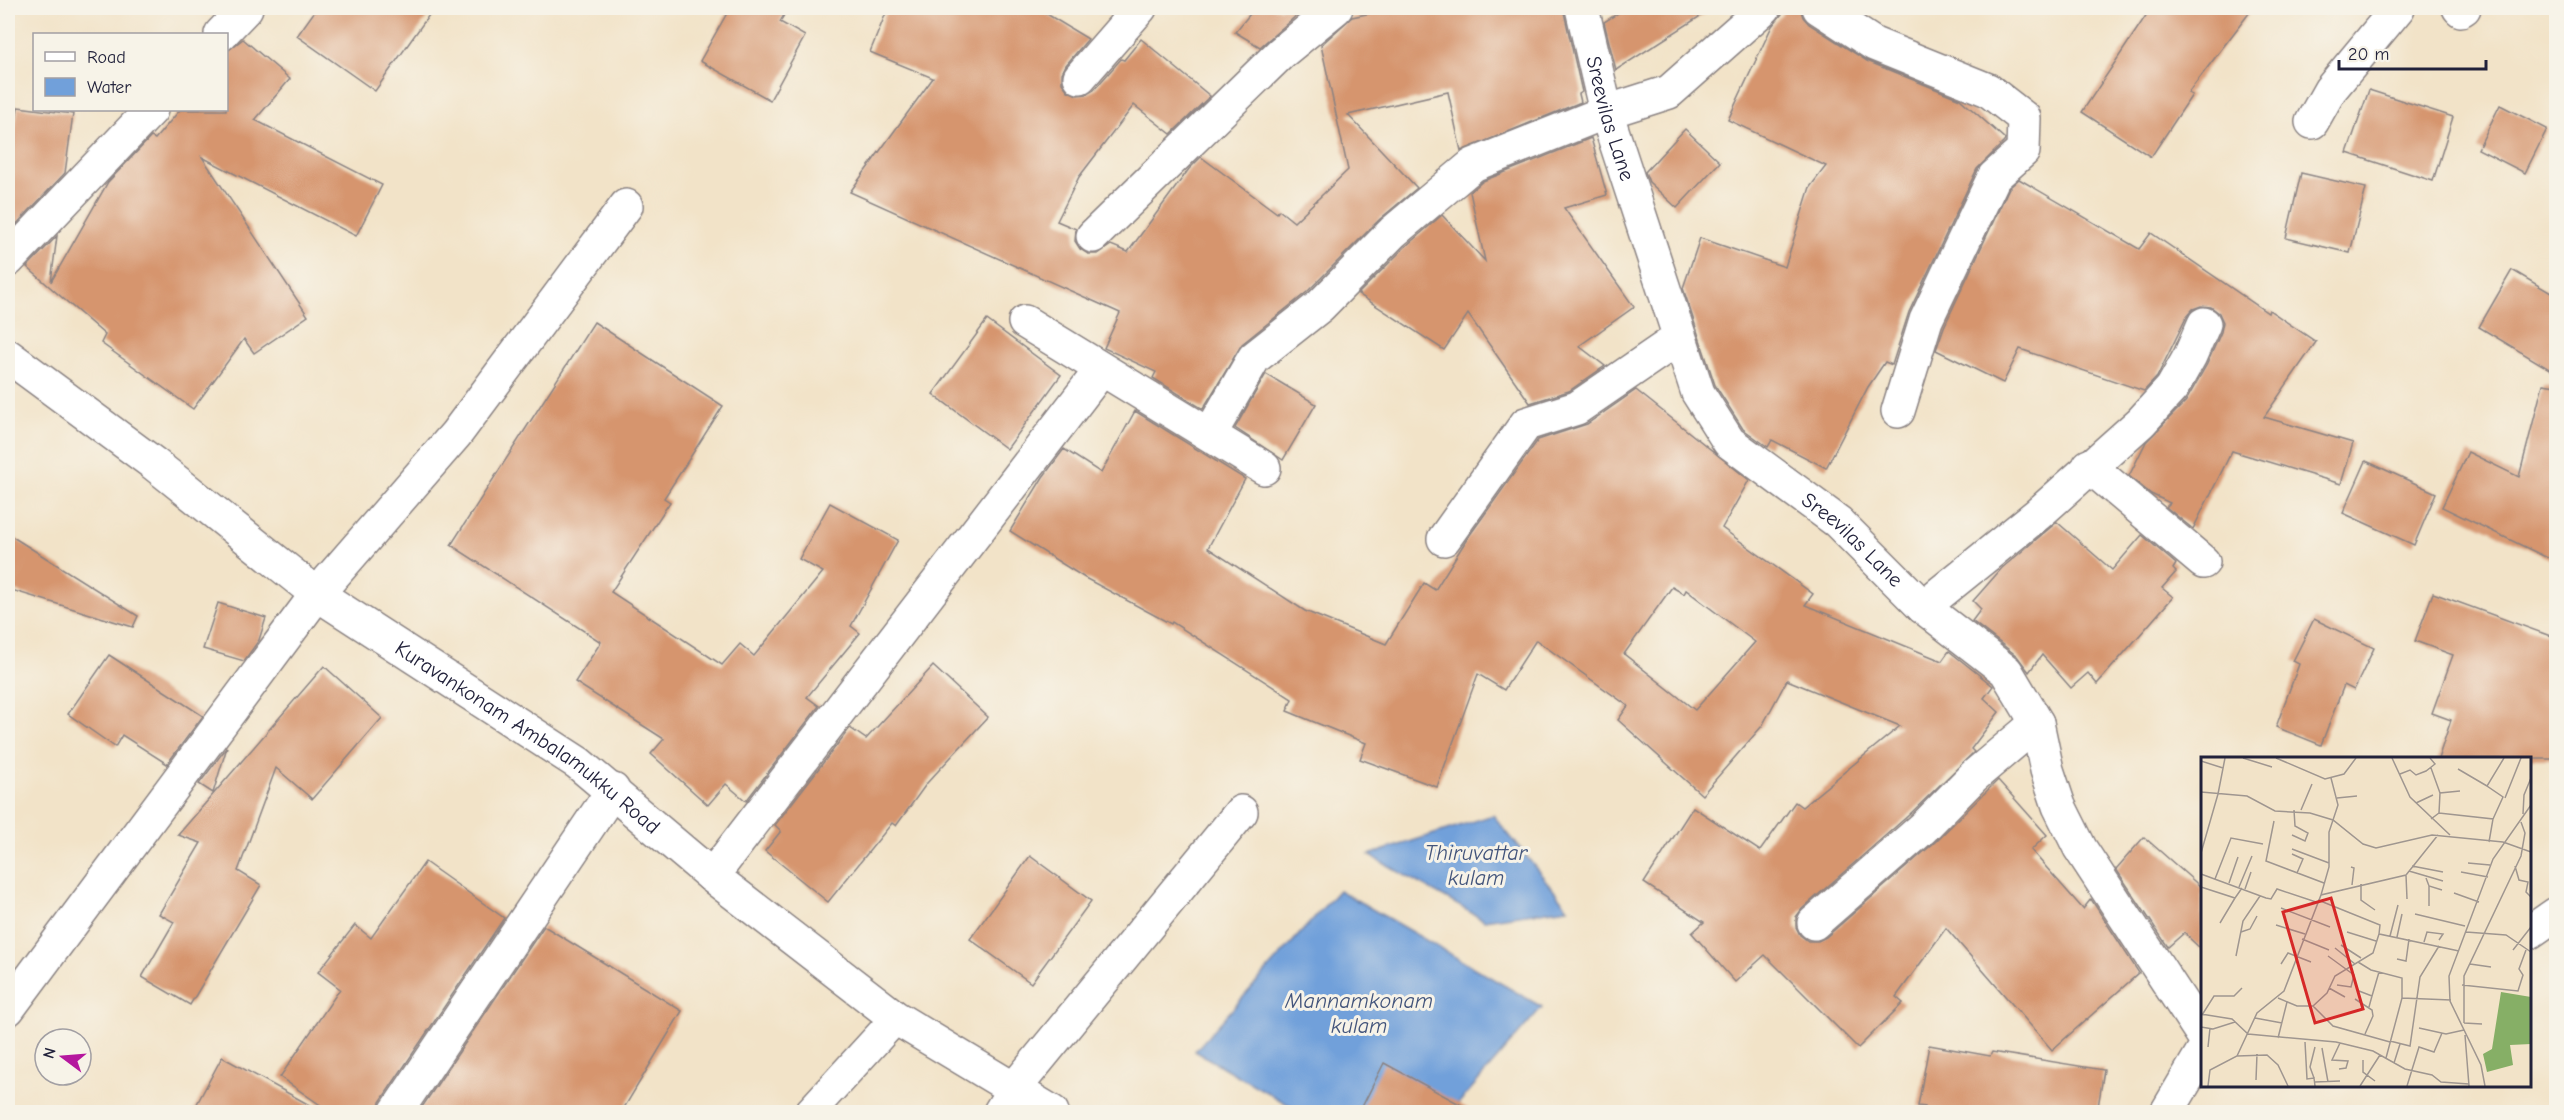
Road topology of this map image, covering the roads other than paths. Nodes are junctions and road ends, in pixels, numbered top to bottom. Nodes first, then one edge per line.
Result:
1 (246, 8) edge
2 (1140, 8) edge
3 (1336, 8) edge
4 (1582, 8) edge
5 (1764, 8) edge
6 (1819, 8) edge
7 (2398, 8) edge
8 (2458, 8) edge
9 (2464, 8) edge
10 (222, 33) edge
11 (1080, 77) dead end
12 (150, 111) edge
13 (1606, 112) junction
14 (2312, 122) dead end
15 (626, 206) dead end
16 (1093, 236) dead end
17 (8, 260) edge
18 (1025, 322) dead end
19 (2204, 324) dead end
20 (1679, 338) junction
21 (8, 356) edge
22 (1101, 370) junction
23 (1898, 411) dead end
24 (1217, 422) dead end
25 (2089, 466) junction
26 (1264, 468) dead end
27 (1444, 539) dead end
28 (2203, 562) dead end
29 (317, 594) junction
30 (1923, 607) junction
31 (2037, 723) junction
32 (612, 790) junction
33 (1241, 812) dead end
34 (712, 876) junction
35 (2556, 914) edge
36 (1814, 923) dead end
37 (2531, 931) edge
38 (8, 1009) edge
39 (896, 1018) junction
40 (2201, 1032) edge
41 (2201, 1055) edge
42 (1007, 1101) edge
43 (396, 1113) edge
44 (810, 1113) edge
45 (1052, 1113) edge
46 (2167, 1113) edge

1 - 10 street
2 - 11 street
3 - 16 street
4 - 13 street, Sreevilas Lane
5 - 13 street
6 - 23 street
7 - 14 street
8 - 9 street
12 - 17 street
13 - 20 street, Sreevilas Lane
13 - 24 street
15 - 29 street
18 - 22 street
19 - 25 street
20 - 27 street
20 - 30 street, Sreevilas Lane
21 - 29 street, Kuravankonam Ambalamukku Road
22 - 26 street
22 - 34 street
25 - 28 street
25 - 30 street
29 - 32 street, Kuravankonam Ambalamukku Road
29 - 38 street
30 - 31 street, Sreevilas Lane
31 - 36 street
31 - 40 street, Sreevilas Lane
32 - 34 street, Kuravankonam Ambalamukku Road
32 - 43 street
33 - 42 street
34 - 39 street, Kuravankonam Ambalamukku Road
35 - 37 street
39 - 42 street, Kuravankonam Ambalamukku Road
39 - 44 lane
41 - 46 street
42 - 45 street, Kuravankonam Ambalamukku Road

